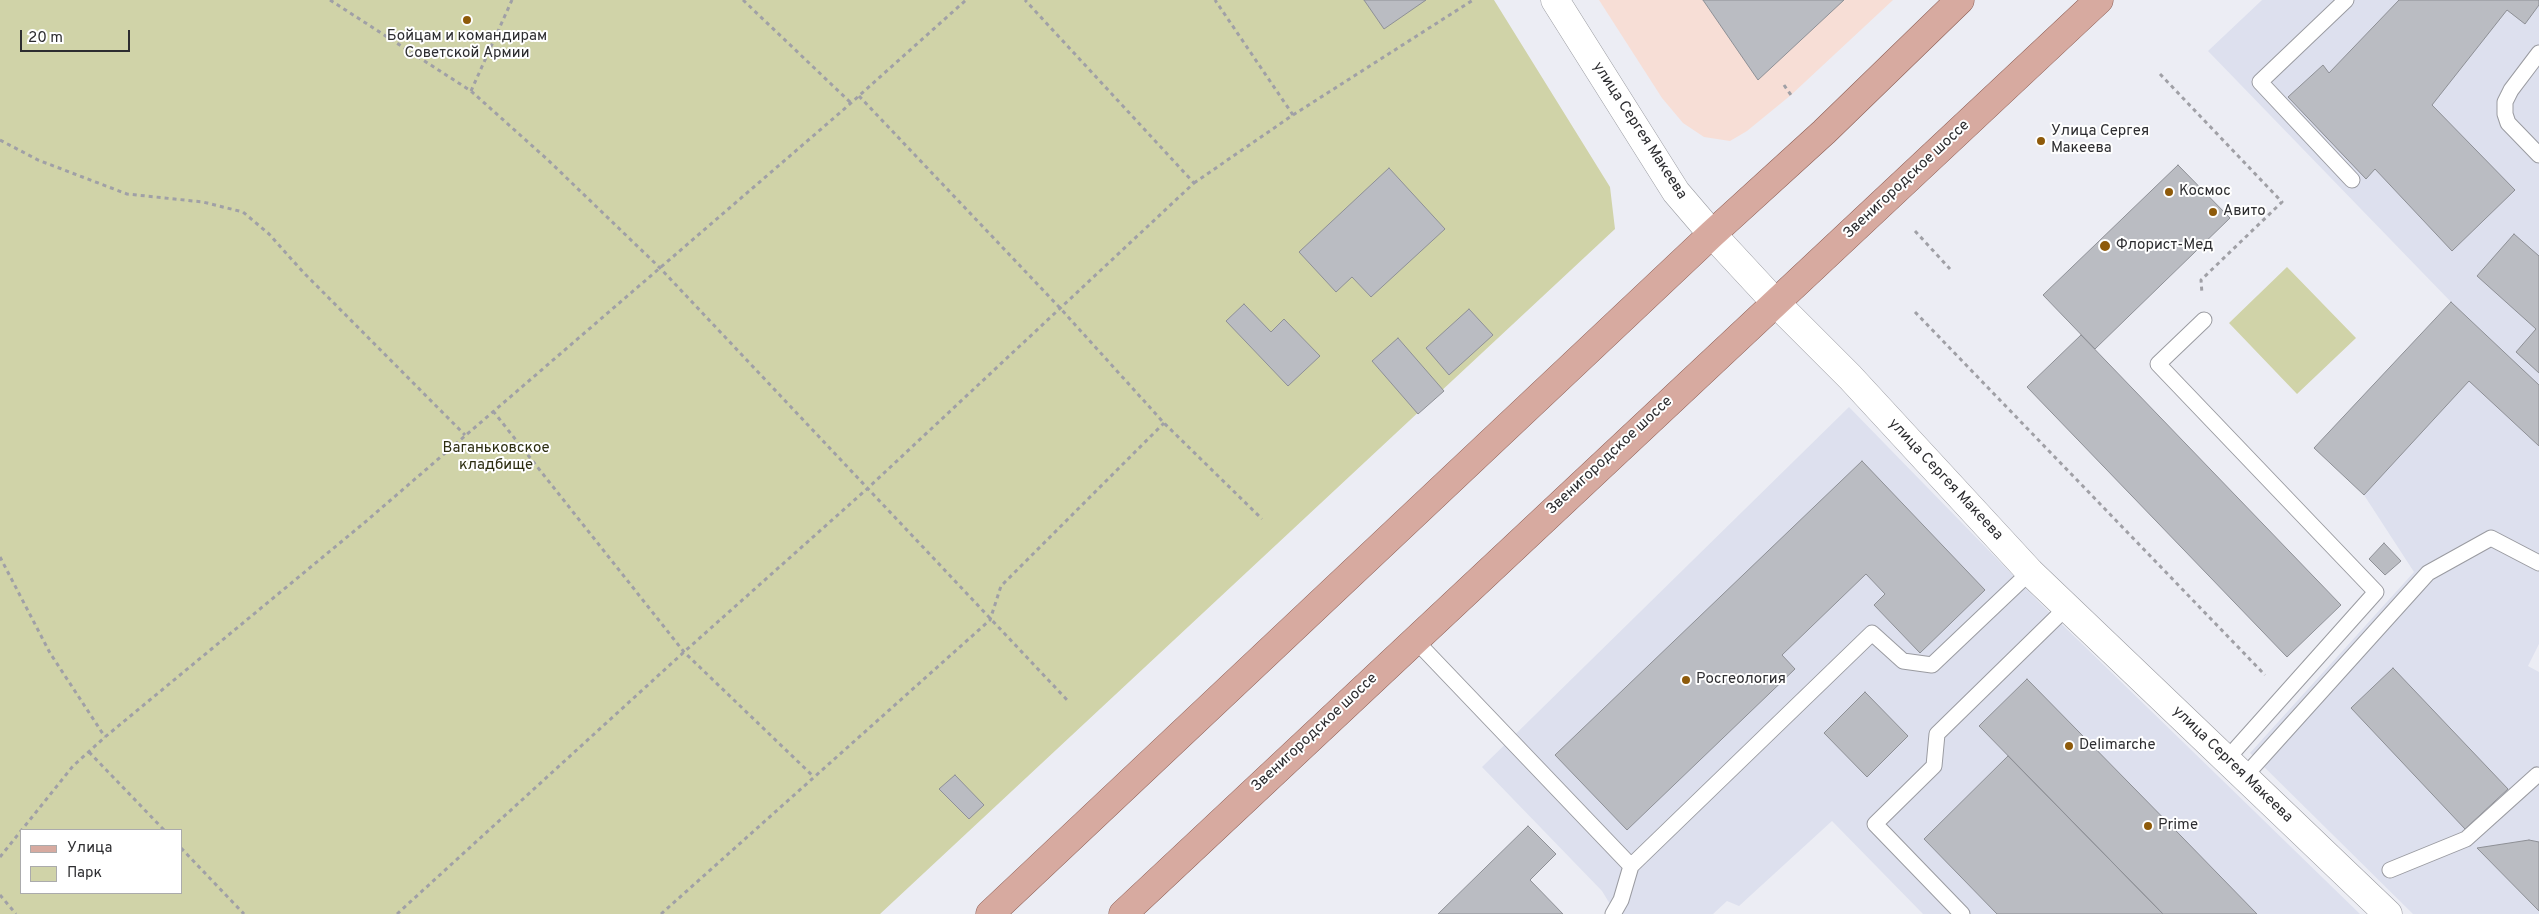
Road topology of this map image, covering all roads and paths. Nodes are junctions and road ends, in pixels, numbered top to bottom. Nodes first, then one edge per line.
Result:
1 (330, 0) edge
2 (512, 0) edge
3 (743, 0) edge
4 (966, 0) edge
5 (1026, 0) edge
6 (1215, 0) edge
7 (1472, 0) edge
8 (1555, 0) edge
9 (1960, 0) edge
10 (2099, 0) edge
11 (2346, 0) edge
12 (2539, 53) edge
13 (2160, 74) dead end
14 (1784, 85) dead end
15 (471, 91) junction
16 (1791, 95) dead end
17 (859, 96) junction
18 (851, 103) junction
19 (1293, 115) junction
20 (0, 140) edge
21 (2539, 155) edge
22 (2352, 180) dead end
23 (1194, 183) junction
24 (1914, 231) dead end
25 (1712, 234) junction
26 (660, 268) junction
27 (1950, 269) dead end
28 (1775, 302) junction
29 (1060, 308) junction
30 (1915, 312) dead end
31 (2204, 320) joint
32 (493, 411) junction
33 (1164, 423) junction
34 (465, 436) junction
35 (868, 488) junction
36 (1262, 519) dead end
37 (0, 557) edge
38 (2539, 563) edge
39 (2030, 572) junction
40 (2067, 607) junction
41 (990, 620) junction
42 (1415, 640) junction
43 (684, 652) junction
44 (2285, 695) junction
45 (1069, 702) dead end
46 (105, 737) junction
47 (89, 752) junction
48 (2235, 768) junction
49 (2538, 774) edge
50 (814, 777) junction
51 (22, 829) edge
52 (163, 829) edge
53 (20, 832) edge
54 (182, 849) edge
55 (0, 857) edge
56 (1631, 866) junction
57 (2390, 870) dead end
58 (0, 895) edge
59 (16, 914) edge
60 (244, 914) edge
61 (397, 914) edge
62 (661, 914) edge
63 (990, 914) edge
64 (1123, 914) edge
65 (1613, 914) edge
66 (1962, 914) edge
67 (2388, 914) edge

1 - 15 path
2 - 15 path
3 - 18 path
4 - 17 path
5 - 23 path
6 - 19 path
7 - 19 path
8 - 25 street, улица Сергея Макеева
9 - 25 main road
10 - 28 main road, Звенигородское шоссе
11 - 22 lane
12 - 21 lane
13 - 31 path
14 - 16 path
15 - 26 path
17 - 18 path
17 - 29 path
18 - 26 path
19 - 23 path
20 - 34 path
23 - 29 path
24 - 27 path
25 - 28 street, улица Сергея Макеева
25 - 63 main road
26 - 32 path
26 - 35 path
28 - 39 street, улица Сергея Макеева
28 - 42 main road, Звенигородское шоссе
29 - 33 path
29 - 35 path
30 - 44 path
31 - 44 lane
32 - 34 path
32 - 43 path
33 - 36 path
33 - 41 path
34 - 46 path
35 - 41 path
35 - 43 path
37 - 46 path
38 - 48 lane
39 - 40 street, улица Сергея Макеева
39 - 56 lane
40 - 48 street, улица Сергея Макеева
40 - 66 lane
41 - 45 path
41 - 50 path
42 - 56 lane
42 - 64 main road, Звенигородское шоссе
43 - 50 path
43 - 61 path
44 - 48 lane
46 - 47 path
47 - 51 path
47 - 52 path
48 - 67 street, улица Сергея Макеева
49 - 57 lane
50 - 62 path
53 - 55 path
54 - 60 path
56 - 65 lane
58 - 59 path

